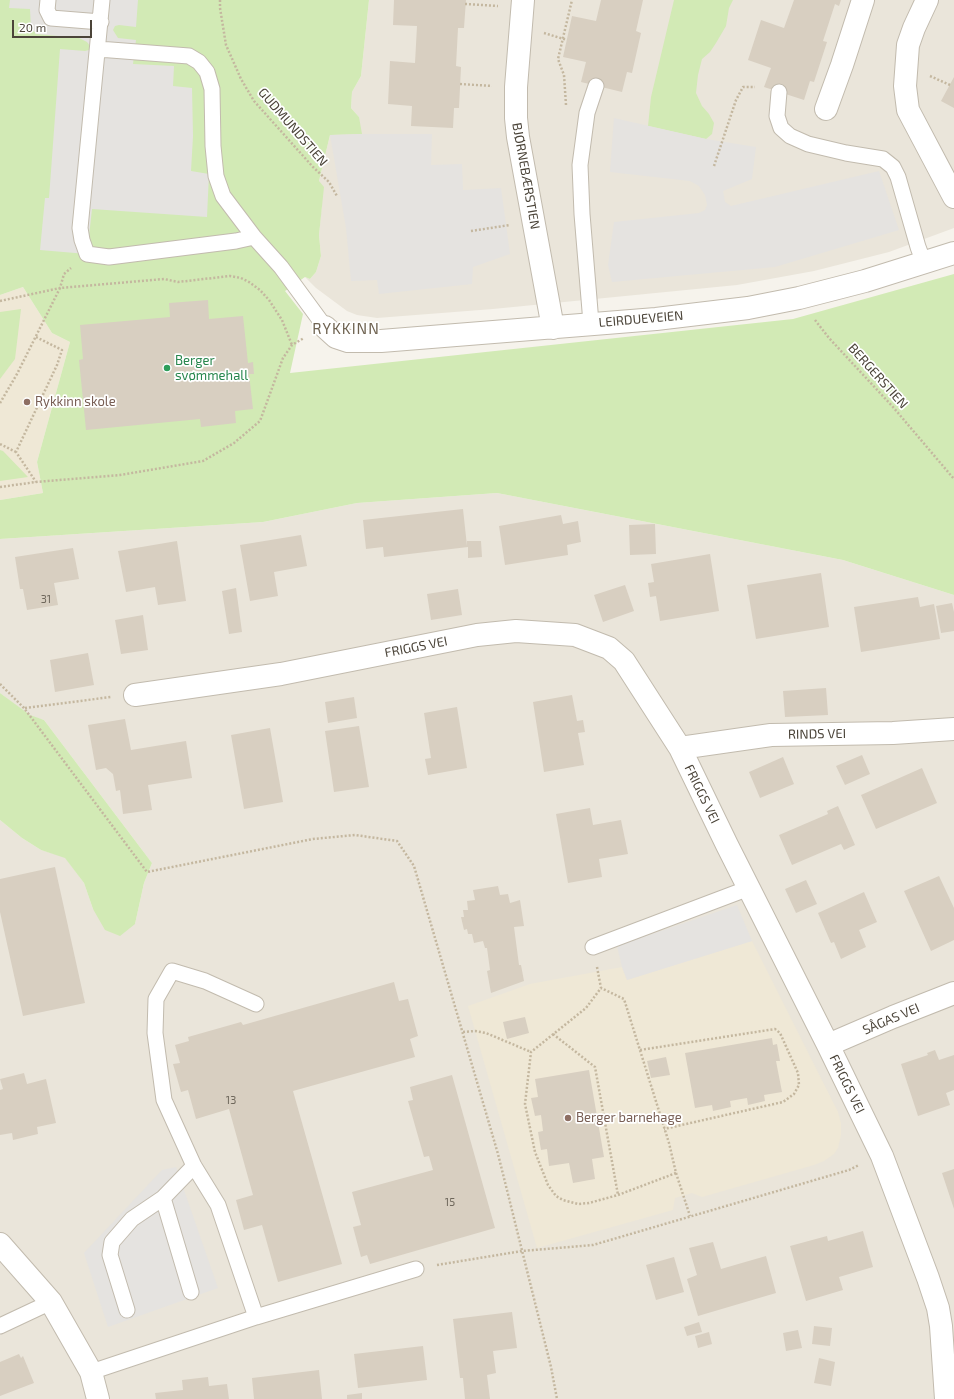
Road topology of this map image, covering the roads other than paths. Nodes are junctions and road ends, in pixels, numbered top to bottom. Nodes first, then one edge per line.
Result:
1 (48, 0) edge
2 (102, 0) edge
3 (863, 0) edge
4 (927, 0) edge
5 (523, 3) edge
6 (101, 22) junction
7 (98, 49) junction
8 (596, 86) dead end
9 (779, 92) dead end
10 (826, 109) dead end
11 (954, 197) edge
12 (254, 236) junction
13 (954, 253) edge
14 (924, 263) junction
15 (591, 323) junction
16 (325, 327) joint
17 (553, 328) junction
18 (135, 695) road end
19 (954, 729) edge
20 (680, 748) junction
21 (749, 888) junction
22 (593, 947) road end
23 (954, 993) edge
24 (256, 1004) dead end
25 (828, 1045) junction
26 (194, 1166) junction
27 (163, 1198) junction
28 (0, 1244) edge
29 (416, 1269) road end
30 (191, 1292) dead end
31 (51, 1302) junction
32 (946, 1305) edge
33 (127, 1310) dead end
34 (256, 1317) junction
35 (0, 1326) edge
36 (91, 1372) junction
37 (98, 1399) edge
38 (946, 1399) edge

1 - 6 lane
2 - 6 lane
3 - 10 street
4 - 11 street
5 - 17 street, BJØRNEBÆRSTIEN
6 - 7 lane
7 - 12 lane
7 - 12 lane
8 - 15 lane
9 - 14 lane
12 - 16 lane
13 - 14 street, LEIRDUEVEIEN
14 - 15 street, LEIRDUEVEIEN
15 - 17 street, LEIRDUEVEIEN
16 - 17 street, LEIRDUEVEIEN
18 - 20 street, FRIGGS VEI
19 - 20 street, RINDS VEI
20 - 21 street, FRIGGS VEI
21 - 22 lane
21 - 25 street, FRIGGS VEI
23 - 25 street, SÅGAS VEI
24 - 26 lane
25 - 32 street, FRIGGS VEI
26 - 27 lane
26 - 34 lane
27 - 30 lane
27 - 33 lane
28 - 31 street
29 - 34 lane
31 - 35 lane
31 - 36 street
32 - 38 street, FRIGGS VEI
34 - 36 lane
36 - 37 street

